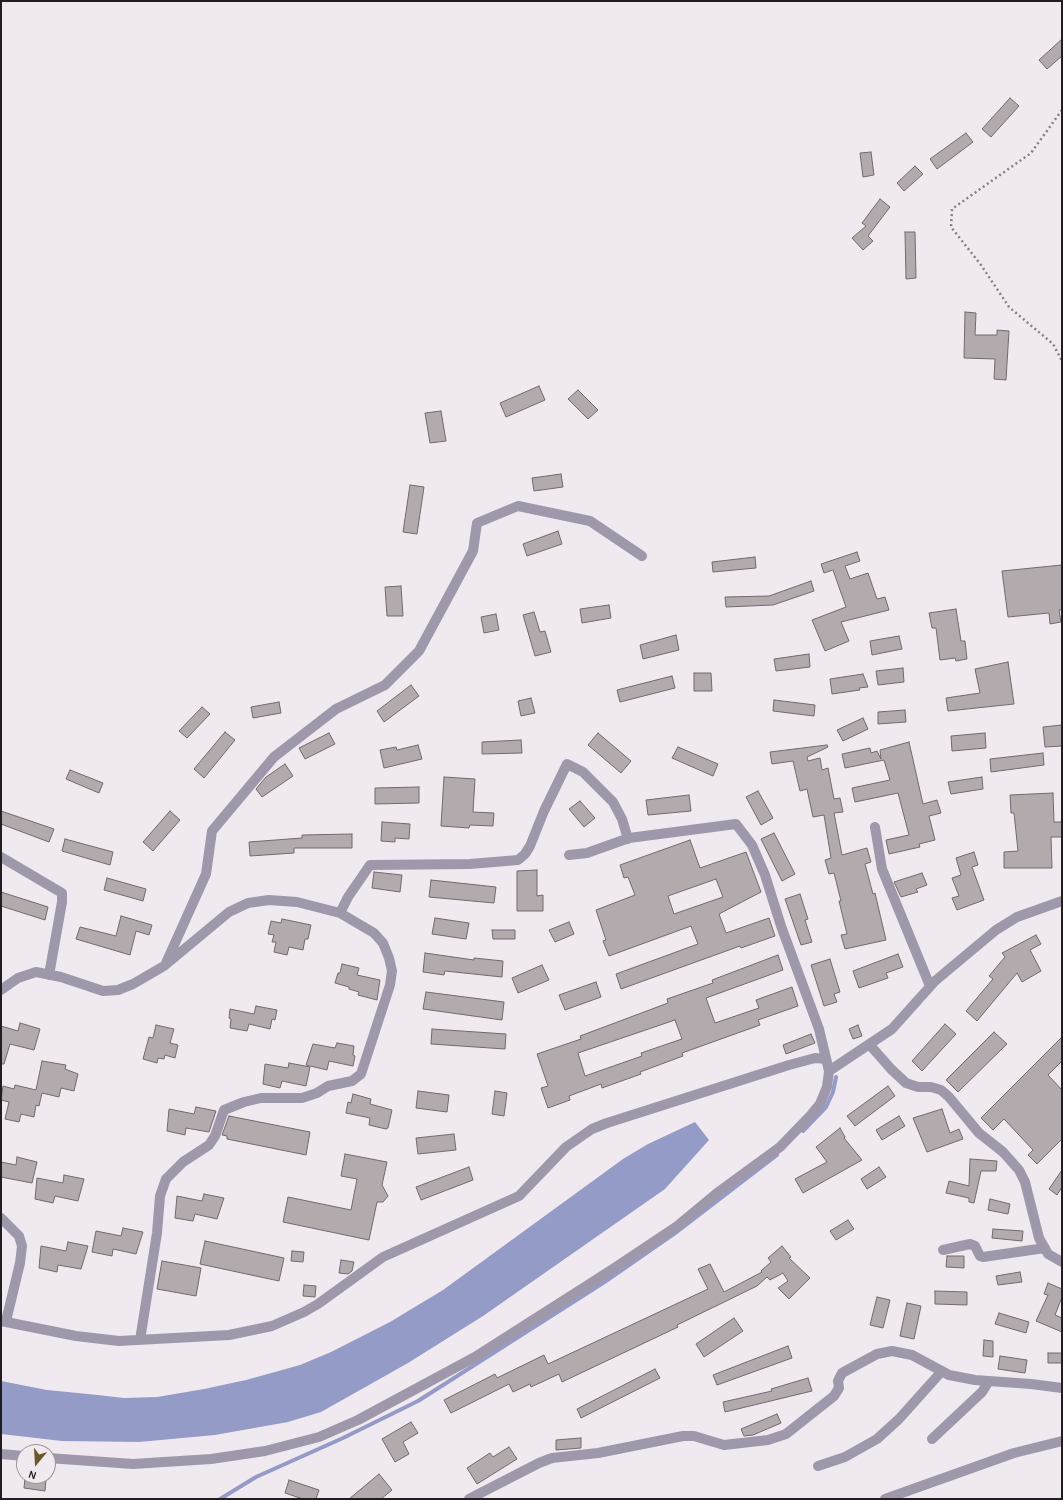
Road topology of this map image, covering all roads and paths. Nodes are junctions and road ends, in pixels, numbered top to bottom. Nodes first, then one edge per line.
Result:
1 (1062, 110) edge
2 (1062, 361) edge
3 (642, 556) dead end
4 (876, 827) dead end
5 (628, 839) junction
6 (569, 855) dead end
7 (1, 857) edge
8 (1062, 901) edge
9 (340, 913) junction
10 (164, 966) junction
11 (49, 974) junction
12 (930, 986) junction
13 (1, 990) edge
14 (869, 1044) junction
15 (826, 1059) junction
16 (829, 1071) junction
17 (1, 1218) edge
18 (1045, 1248) junction
19 (943, 1250) dead end
20 (1062, 1262) edge
21 (3, 1321) edge
22 (140, 1340) junction
23 (942, 1371) junction
24 (989, 1381) junction
25 (1062, 1388) edge
26 (932, 1439) dead end
27 (1062, 1441) edge
28 (1, 1454) edge
29 (16, 1455) edge
30 (56, 1459) edge
31 (818, 1466) dead end
32 (470, 1499) edge
33 (885, 1499) edge

1 - 2 path
3 - 10 street
4 - 12 street
5 - 6 street
5 - 9 street
5 - 15 street
7 - 11 street
8 - 12 street
9 - 10 street
9 - 22 street
10 - 11 street
11 - 13 street
12 - 14 street
14 - 16 street
14 - 18 street
15 - 16 street
15 - 22 street
16 - 30 street
17 - 21 street
18 - 19 street
18 - 20 street
21 - 22 street
23 - 24 street
23 - 31 street
23 - 32 street
24 - 25 street
24 - 26 street
27 - 33 street
28 - 29 street

